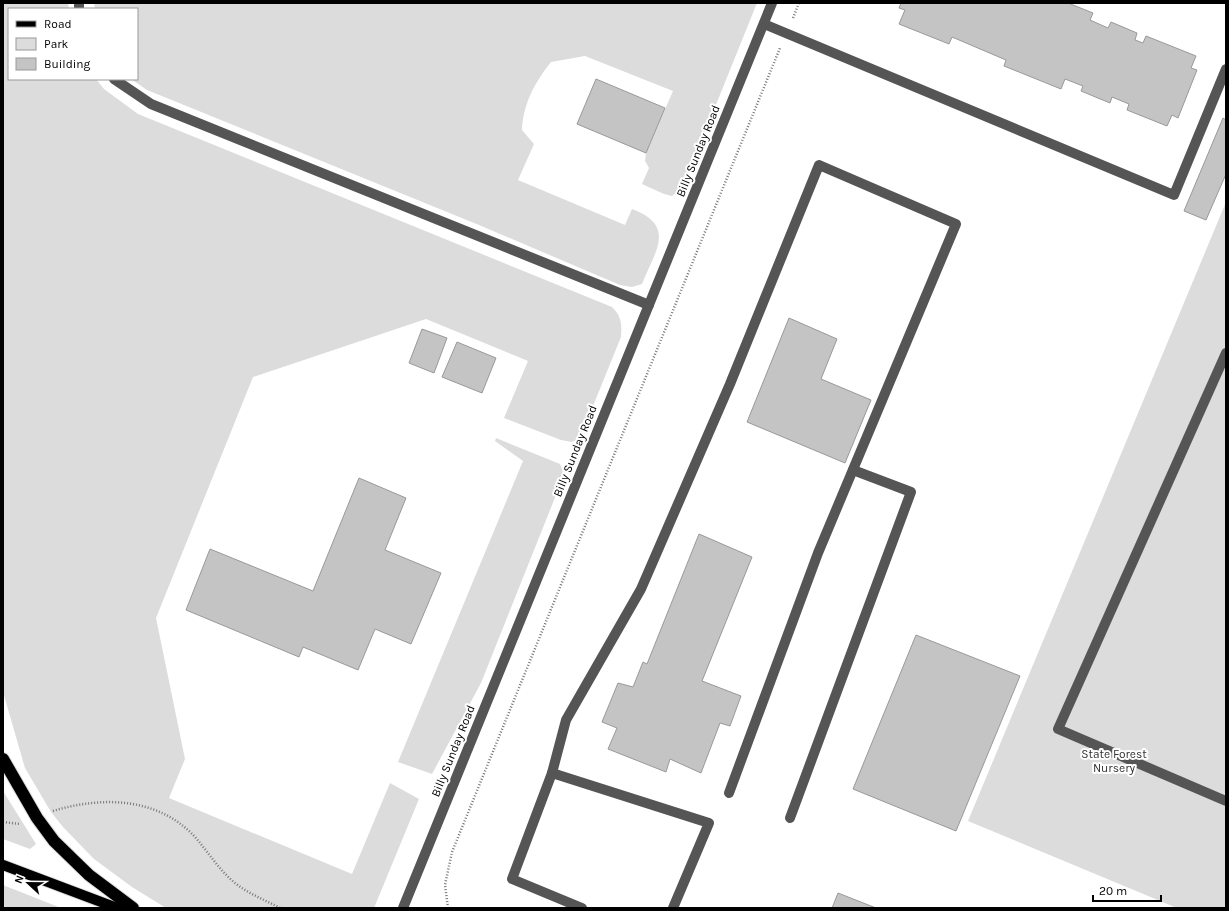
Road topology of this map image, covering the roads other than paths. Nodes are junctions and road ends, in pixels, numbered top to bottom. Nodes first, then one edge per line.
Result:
1 (772, 3) edge
2 (764, 24) junction
3 (1226, 69) edge
4 (115, 80) edge
5 (649, 305) junction
6 (1225, 360) edge
7 (853, 470) junction
8 (3, 759) edge
9 (552, 773) junction
10 (729, 793) dead end
11 (1226, 801) edge
12 (790, 818) dead end
13 (3, 865) edge
14 (117, 908) edge
15 (133, 908) edge
16 (403, 908) edge
17 (582, 908) edge
18 (673, 908) edge

1 - 2 street, Billy Sunday Road
2 - 3 street
2 - 5 street, Billy Sunday Road
4 - 5 street
5 - 16 street, Billy Sunday Road
6 - 11 street
7 - 9 street
7 - 10 street
7 - 12 street
8 - 15 highway
9 - 17 street
9 - 18 street
13 - 14 main road

